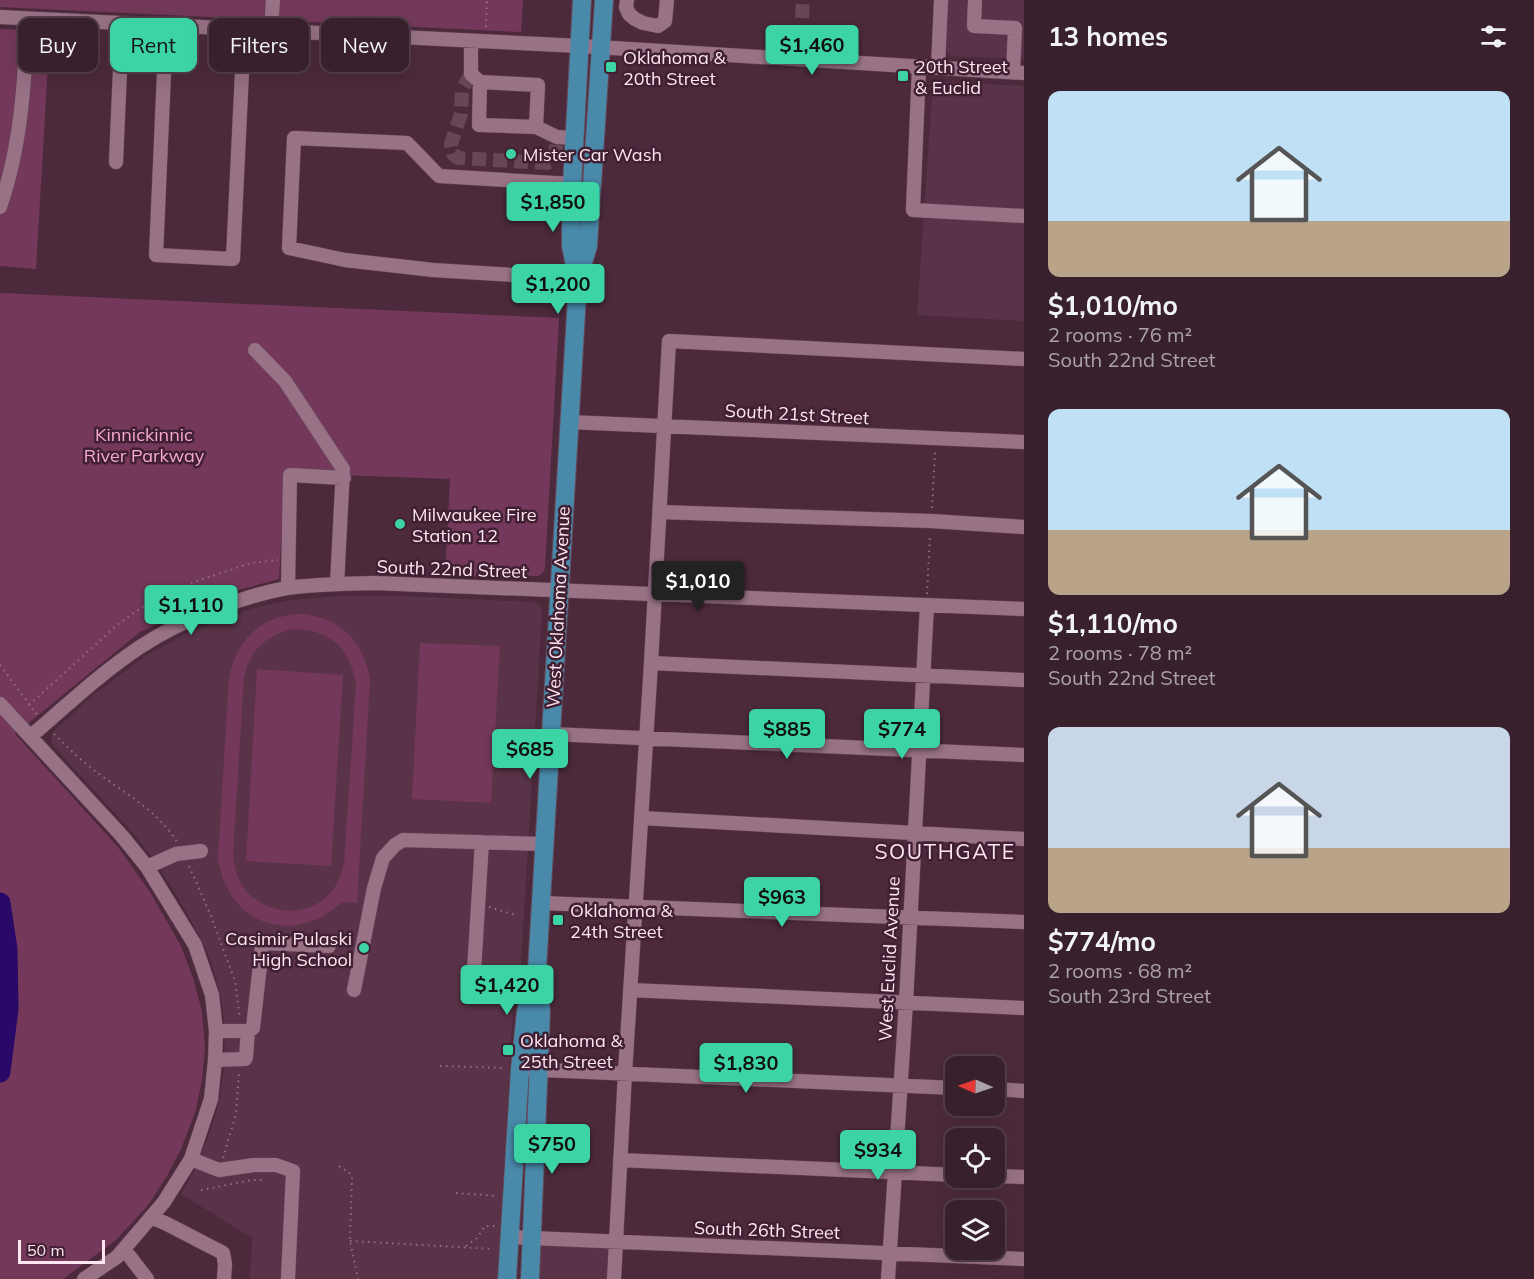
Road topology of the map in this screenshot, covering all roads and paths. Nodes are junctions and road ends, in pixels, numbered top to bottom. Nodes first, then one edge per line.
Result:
1 (273, 0) edge
2 (487, 0) edge
3 (582, 0) edge
4 (604, 0) edge
5 (627, 0) edge
6 (635, 0) edge
7 (667, 0) edge
8 (941, 0) edge
9 (975, 0) edge
10 (0, 17) edge
11 (18, 18) edge
12 (272, 18) edge
13 (650, 24) junction
14 (486, 27) dead end
15 (309, 34) edge
16 (471, 41) junction
17 (580, 46) junction
18 (602, 48) junction
19 (656, 51) junction
20 (920, 67) junction
21 (938, 68) junction
22 (24, 72) edge
23 (120, 72) edge
24 (242, 72) edge
25 (1019, 72) edge
26 (164, 73) dead end
27 (480, 82) junction
28 (536, 127) junction
29 (574, 138) junction
30 (573, 158) junction
31 (595, 159) junction
32 (116, 162) dead end
33 (571, 184) junction
34 (0, 207) edge
35 (1024, 216) edge
36 (578, 279) junction
37 (255, 350) dead end
38 (1024, 359) edge
39 (569, 422) junction
40 (665, 426) junction
41 (1024, 442) edge
42 (344, 478) junction
43 (660, 512) junction
44 (1024, 527) edge
45 (288, 559) junction
46 (337, 584) junction
47 (288, 588) junction
48 (559, 591) junction
49 (655, 595) junction
50 (927, 605) junction
51 (1024, 609) edge
52 (651, 663) junction
53 (923, 675) junction
54 (1024, 680) edge
55 (0, 704) edge
56 (29, 705) dead end
57 (551, 734) junction
58 (31, 736) junction
59 (646, 737) junction
60 (918, 750) junction
61 (1024, 755) edge
62 (641, 818) junction
63 (915, 833) junction
64 (1024, 838) edge
65 (482, 842) junction
66 (544, 844) junction
67 (201, 850) dead end
68 (147, 867) junction
69 (541, 903) junction
70 (478, 904) junction
71 (636, 906) junction
72 (515, 915) dead end
73 (910, 917) junction
74 (1024, 922) edge
75 (328, 946) dead end
76 (473, 987) dead end
77 (354, 990) dead end
78 (630, 990) junction
79 (906, 1002) junction
80 (1024, 1008) edge
81 (216, 1031) junction
82 (248, 1031) junction
83 (216, 1060) junction
84 (440, 1066) dead end
85 (521, 1069) junction
86 (625, 1073) junction
87 (900, 1085) junction
88 (945, 1087) edge
89 (1005, 1090) edge
90 (1024, 1091) edge
91 (191, 1158) junction
92 (620, 1160) junction
93 (339, 1166) dead end
94 (895, 1173) junction
95 (945, 1175) edge
96 (1005, 1177) edge
97 (1024, 1178) edge
98 (266, 1180) dead end
99 (201, 1190) dead end
100 (456, 1193) dead end
101 (498, 1196) dead end
102 (151, 1217) junction
103 (502, 1231) junction
104 (532, 1239) junction
105 (350, 1241) junction
106 (616, 1242) junction
107 (464, 1248) junction
108 (124, 1249) junction
109 (494, 1249) dead end
110 (890, 1253) junction
111 (1024, 1259) edge
112 (84, 1279) edge
113 (147, 1279) edge
114 (224, 1279) edge
115 (288, 1279) edge
116 (358, 1279) edge
117 (507, 1279) edge
118 (530, 1279) edge
119 (614, 1279) edge
120 (888, 1279) edge

1 - 12 street
2 - 14 path
3 - 17 main road, West Oklahoma Avenue
4 - 18 main road, West Oklahoma Avenue
5 - 13 street
6 - 13 street
7 - 13 street
8 - 21 street
9 - 25 street
10 - 11 street
13 - 19 street
15 - 16 street
16 - 17 street
16 - 27 street
17 - 18 street
17 - 29 main road, West Oklahoma Avenue
18 - 19 street
18 - 31 main road, West Oklahoma Avenue
19 - 20 street
20 - 21 street
20 - 35 street
21 - 25 street
22 - 34 street
23 - 32 street
24 - 26 street
27 - 28 street
27 - 28 street
28 - 29 street
29 - 30 main road, West Oklahoma Avenue
30 - 31 main road
30 - 33 main road, West Oklahoma Avenue
31 - 36 main road, West Oklahoma Avenue
33 - 36 main road, West Oklahoma Avenue
33 - 36 street
36 - 39 main road, West Oklahoma Avenue
37 - 42 street
38 - 40 street
39 - 40 street, South 21st Street
39 - 48 main road, West Oklahoma Avenue
40 - 41 street, South 21st Street
40 - 43 street
42 - 45 street
42 - 46 street
43 - 44 street
43 - 49 street
45 - 47 street
45 - 56 path
46 - 47 street, South 22nd Street
46 - 48 street, South 22nd Street
47 - 58 street, South 22nd Street
48 - 49 street, South 22nd Street
48 - 57 main road, West Oklahoma Avenue
49 - 50 street, South 22nd Street
49 - 52 street
50 - 51 street, South 22nd Street
50 - 53 street, West Euclid Avenue
52 - 53 street
52 - 59 street
53 - 54 street
53 - 60 street, West Euclid Avenue
55 - 58 street
57 - 59 street
57 - 66 main road, West Oklahoma Avenue
58 - 68 street
59 - 60 street
59 - 62 street
60 - 61 street
60 - 63 street, West Euclid Avenue
62 - 63 street
62 - 71 street
63 - 64 street
63 - 73 street, West Euclid Avenue
65 - 66 street
65 - 70 street
65 - 77 street
66 - 69 main road, West Oklahoma Avenue
67 - 68 street
68 - 81 street
69 - 71 street
69 - 85 main road, West Oklahoma Avenue
70 - 72 path
70 - 76 street
71 - 73 street
71 - 78 street
73 - 74 street
73 - 79 street, West Euclid Avenue
75 - 82 street
78 - 79 street
78 - 86 street
79 - 80 street
79 - 87 street, West Euclid Avenue
81 - 82 street
81 - 83 street
82 - 83 street
83 - 91 street
84 - 85 path
85 - 86 street
85 - 103 main road, West Oklahoma Avenue
85 - 104 main road, West Oklahoma Avenue
86 - 87 street
86 - 92 street
87 - 88 street
87 - 94 street, West Euclid Avenue
89 - 90 street
91 - 102 street
91 - 115 street
92 - 94 street
92 - 106 street
93 - 105 path
94 - 95 street
94 - 110 street, West Euclid Avenue
96 - 97 street
98 - 99 path
100 - 101 path
102 - 108 street
102 - 114 street
103 - 104 street, South 26th Street
103 - 107 path
103 - 117 main road, West Oklahoma Avenue
104 - 106 street, South 26th Street
104 - 118 main road, West Oklahoma Avenue
105 - 107 path
105 - 116 path
106 - 110 street, South 26th Street
106 - 119 street
107 - 109 path
108 - 112 street
108 - 113 street
110 - 111 street, South 26th Street
110 - 120 street, West Euclid Avenue

